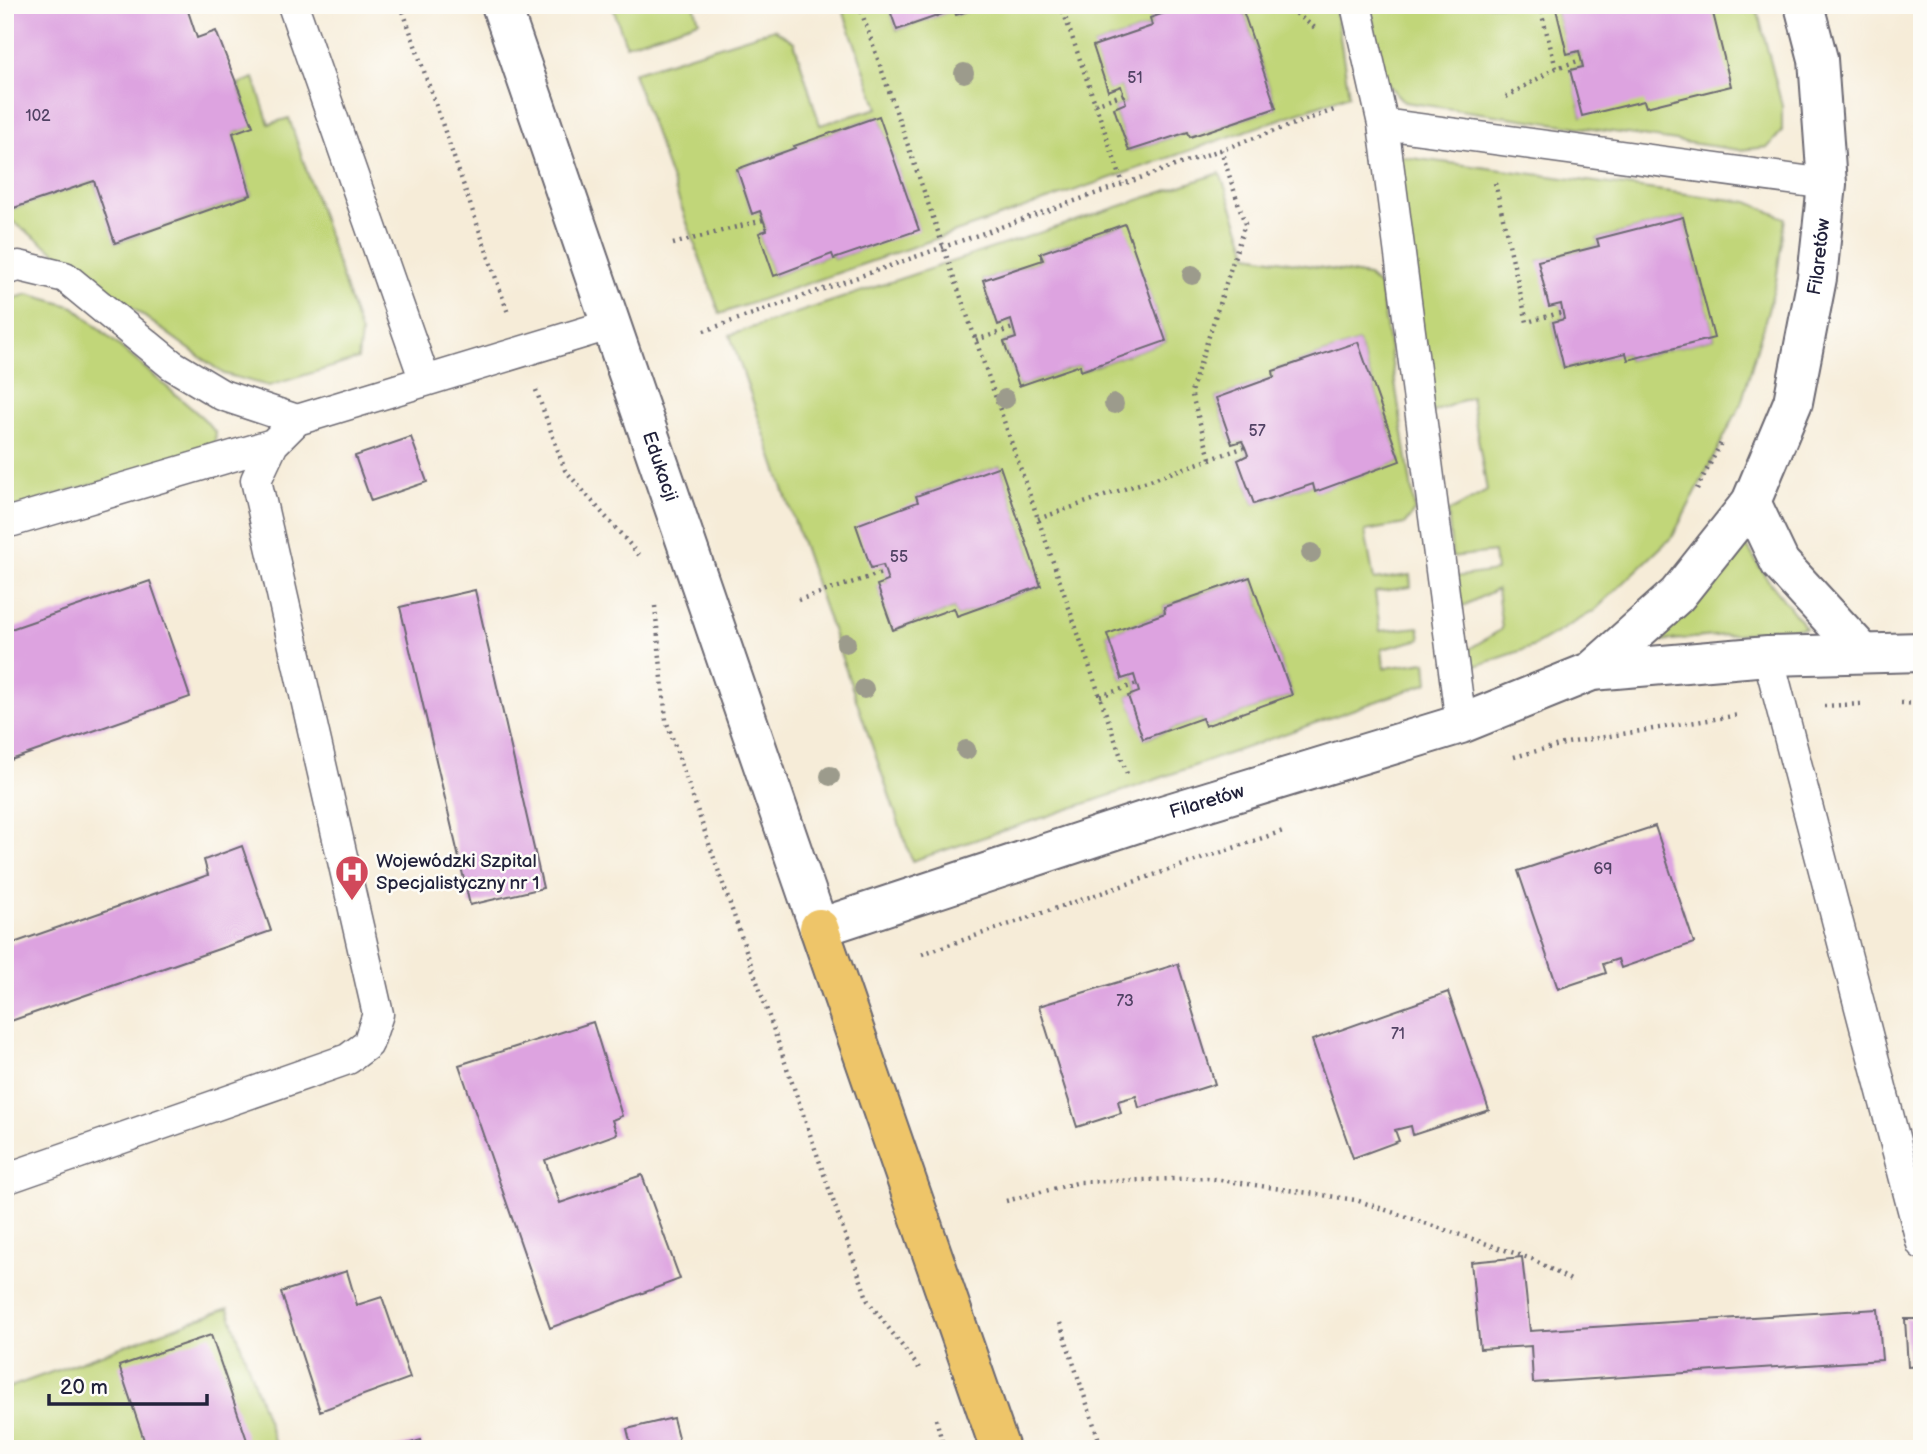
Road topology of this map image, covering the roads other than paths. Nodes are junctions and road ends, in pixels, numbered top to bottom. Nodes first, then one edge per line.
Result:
1 (293, 5) edge
2 (501, 5) edge
3 (1356, 5) edge
4 (1804, 5) edge
5 (1383, 124) junction
6 (1827, 184) junction
7 (5, 270) edge
8 (609, 325) junction
9 (425, 381) junction
10 (297, 421) junction
11 (273, 444) junction
12 (1751, 502) junction
13 (5, 520) edge
14 (1861, 652) junction
15 (1922, 653) edge
16 (1768, 656) junction
17 (1592, 671) junction
18 (1461, 724) junction
19 (819, 928) junction
20 (5, 1179) edge
21 (1922, 1244) edge
22 (1000, 1449) edge

1 - 9 lane
2 - 8 street, Edukacji
3 - 5 lane
4 - 6 street, Filaretów
5 - 6 lane
5 - 18 lane
6 - 12 street, Filaretów
7 - 10 lane
8 - 9 lane
8 - 19 street, Edukacji
9 - 10 lane
10 - 11 lane
11 - 13 lane
11 - 20 lane
12 - 14 street
12 - 17 street, Filaretów
14 - 15 street, Filaretów
14 - 16 street, Filaretów
16 - 17 street, Filaretów
16 - 21 lane
17 - 18 street, Filaretów
18 - 19 street, Filaretów
19 - 22 main road

